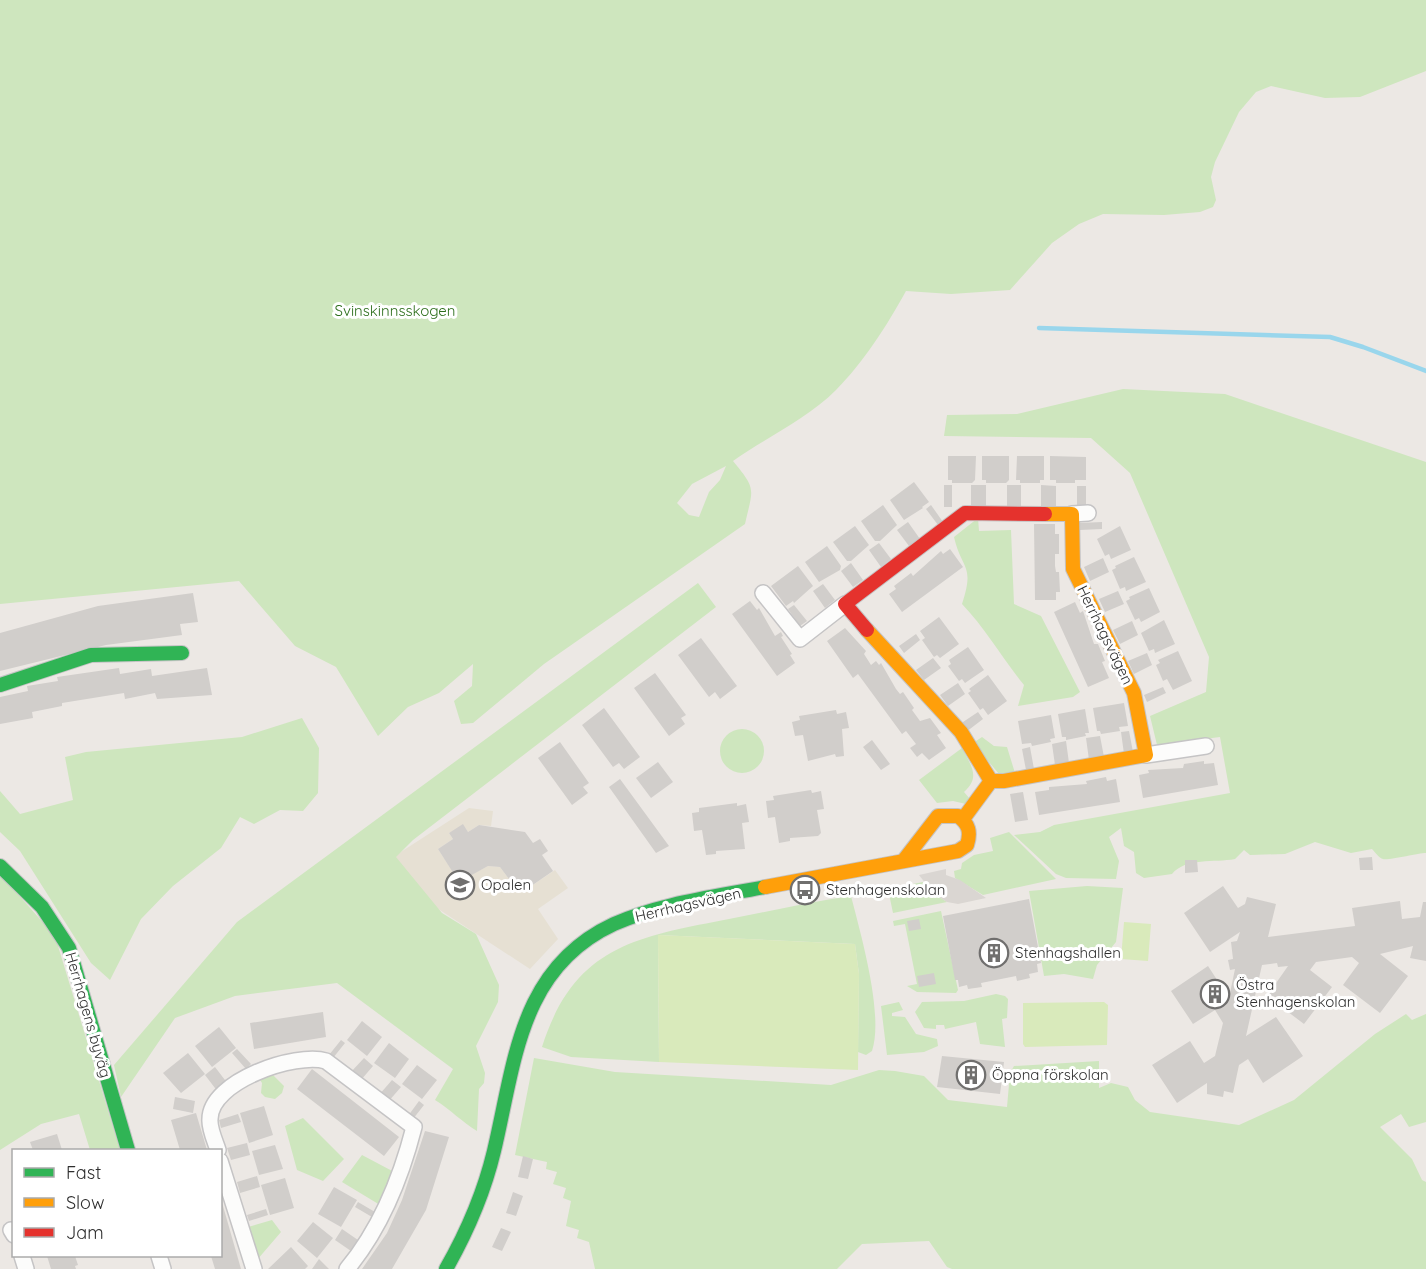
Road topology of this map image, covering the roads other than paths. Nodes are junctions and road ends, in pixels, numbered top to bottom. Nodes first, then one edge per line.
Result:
1 (763, 593) dead end
2 (845, 604) junction
3 (182, 653) dead end
4 (0, 685) edge
5 (1206, 746) dead end
6 (1146, 755) junction
7 (991, 781) junction
8 (963, 819) junction
9 (904, 860) junction
10 (0, 866) edge
11 (128, 1149) edge
12 (218, 1149) edge
13 (222, 1167) edge
14 (254, 1269) edge
15 (347, 1269) edge
16 (446, 1269) edge

1 - 2 street, Herrhagsvägen
2 - 6 street, Herrhagsvägen
2 - 7 street
3 - 4 street
5 - 6 street
6 - 7 street
7 - 8 street
8 - 9 street
8 - 9 street, Herrhagsvägen
9 - 16 street, Herrhagsvägen
10 - 11 street, Herrhagens byväg
12 - 15 street
13 - 14 street

